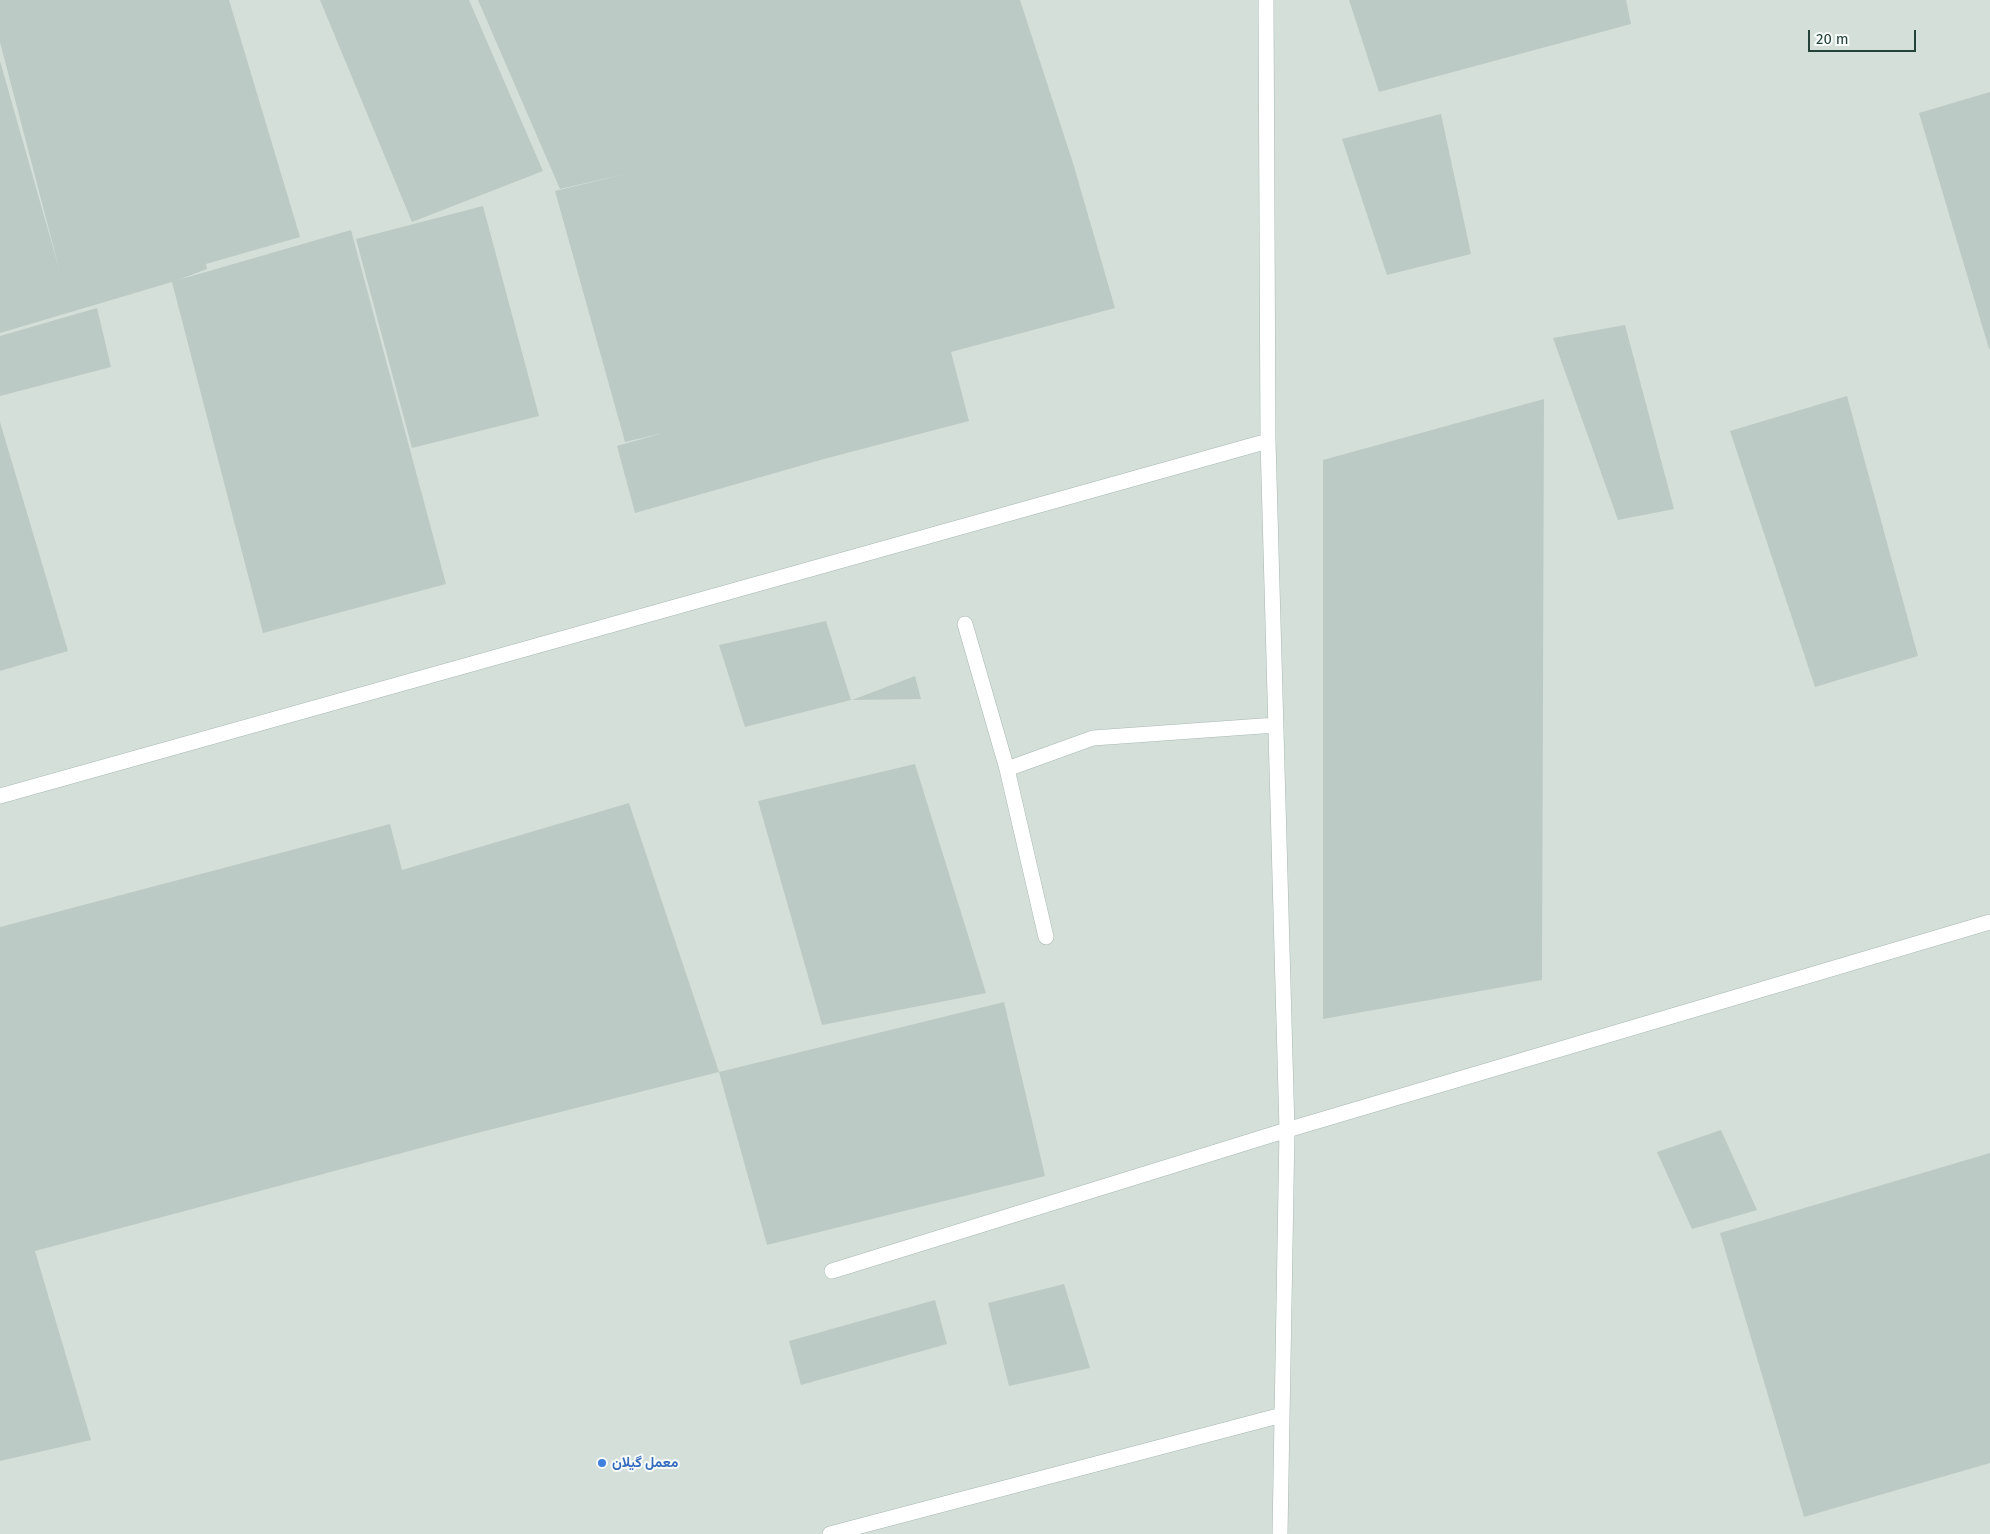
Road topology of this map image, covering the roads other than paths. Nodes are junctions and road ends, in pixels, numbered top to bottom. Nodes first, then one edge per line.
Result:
1 (1266, 0) edge
2 (1268, 441) junction
3 (965, 624) dead end
4 (1276, 725) junction
5 (1007, 769) junction
6 (0, 796) edge
7 (1990, 922) edge
8 (1046, 937) dead end
9 (1288, 1130) junction
10 (832, 1271) dead end
11 (1282, 1415) junction
12 (830, 1534) edge
13 (1280, 1534) edge

1 - 2 street
2 - 4 street
2 - 6 street
3 - 5 street
4 - 5 street
4 - 9 street
5 - 8 street
7 - 9 street
9 - 10 street
9 - 11 street
11 - 12 street
11 - 13 street

